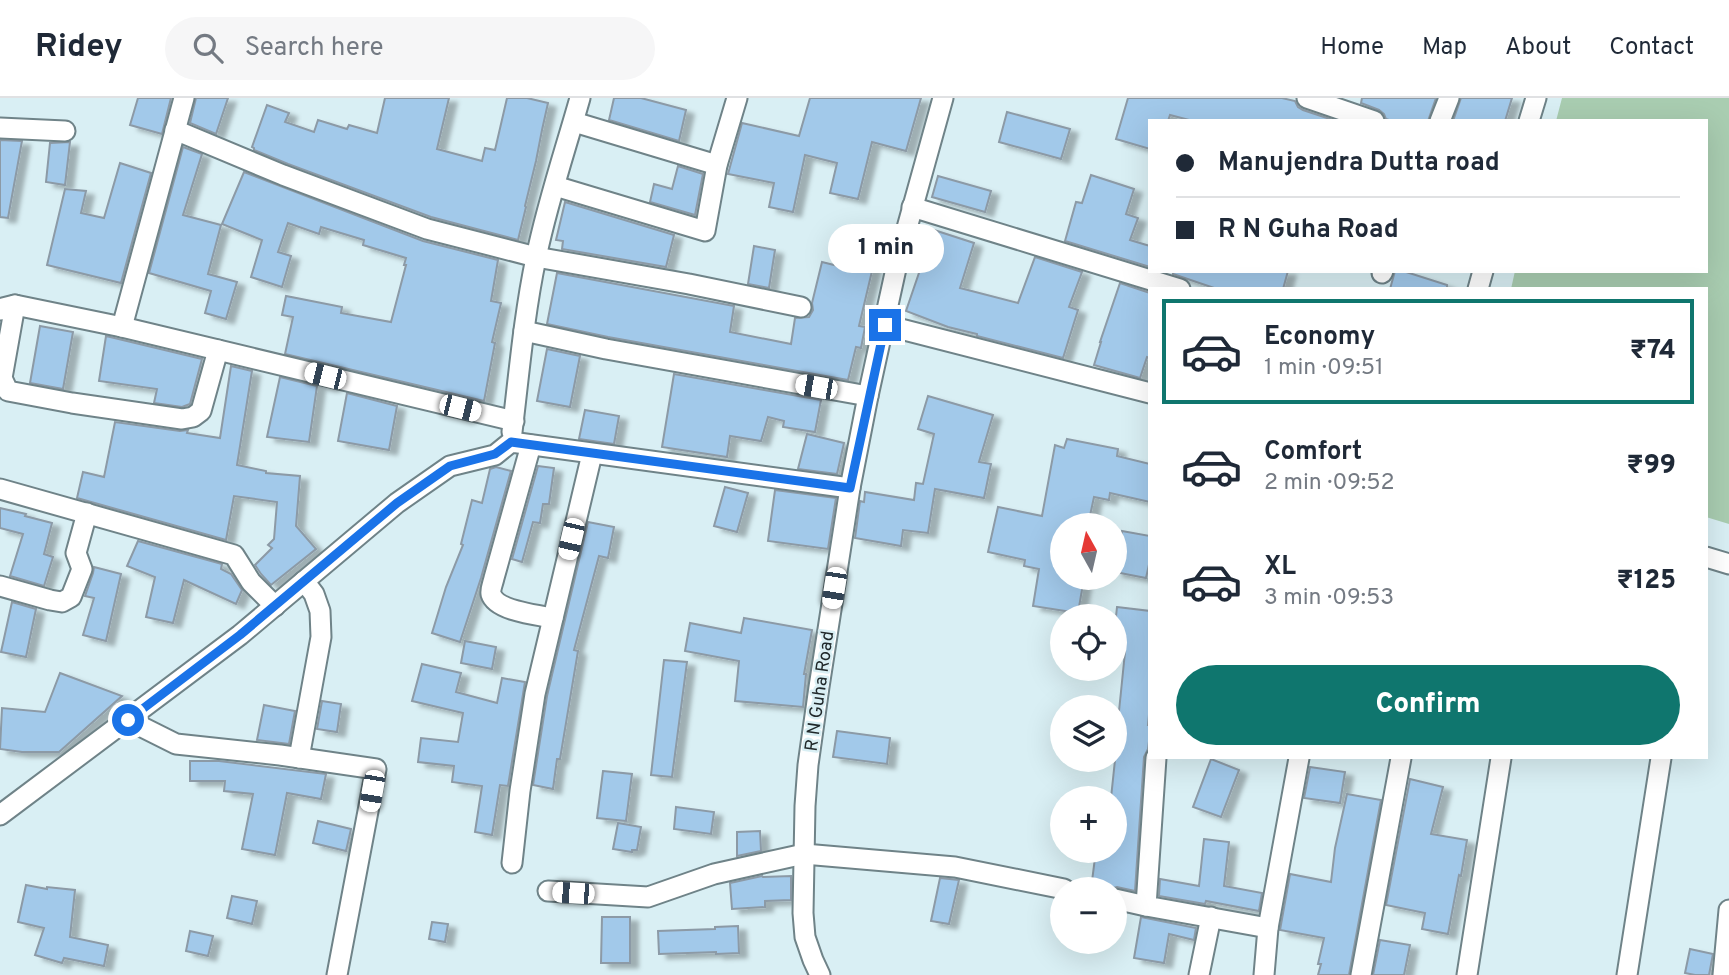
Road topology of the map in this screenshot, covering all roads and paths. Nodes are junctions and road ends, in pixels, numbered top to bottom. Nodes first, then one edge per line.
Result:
1 (184, 98) edge
2 (580, 98) edge
3 (737, 98) edge
4 (943, 98) edge
5 (1307, 98) edge
6 (1449, 98) edge
7 (1536, 98) edge
8 (1368, 119) edge
9 (1441, 119) edge
10 (1531, 119) edge
11 (574, 122) junction
12 (0, 128) edge
13 (175, 130) junction
14 (65, 131) dead end
15 (717, 165) junction
16 (555, 186) junction
17 (912, 207) junction
18 (536, 257) junction
19 (1173, 287) edge
20 (8, 307) edge
21 (801, 307) dead end
22 (885, 325) junction
23 (122, 327) junction
24 (524, 331) junction
25 (218, 350) junction
26 (1148, 392) edge
27 (869, 396) junction
28 (514, 421) junction
29 (521, 444) junction
30 (592, 454) junction
31 (850, 488) junction
32 (0, 489) edge
33 (87, 513) junction
34 (1708, 558) edge
35 (1729, 564) edge
36 (304, 581) junction
37 (0, 586) edge
38 (275, 606) junction
39 (553, 618) junction
40 (128, 720) junction
41 (299, 758) junction
42 (1156, 759) edge
43 (1299, 759) edge
44 (1401, 759) edge
45 (1501, 759) edge
46 (1661, 759) edge
47 (0, 815) edge
48 (804, 854) junction
49 (512, 863) dead end
50 (1050, 886) edge
51 (548, 891) dead end
52 (1127, 902) edge
53 (1146, 906) junction
54 (1729, 910) edge
55 (1211, 917) junction
56 (1268, 928) junction
57 (337, 975) edge
58 (820, 975) edge
59 (1199, 975) edge
60 (1264, 975) edge
61 (1361, 975) edge
62 (1467, 975) edge
63 (1627, 975) edge
64 (1723, 975) edge

1 - 13 street
2 - 11 street
3 - 15 street
4 - 17 street, R N Guha Road
5 - 8 street
6 - 9 street
7 - 10 street
11 - 15 street
11 - 16 street
12 - 14 street
13 - 18 street
13 - 23 street
15 - 16 street
16 - 18 street
17 - 19 street
17 - 22 street, R N Guha Road
18 - 21 street
18 - 24 street
20 - 23 street
20 - 25 street
22 - 26 street
22 - 27 street, R N Guha Road
23 - 25 street
24 - 27 street
24 - 28 street
25 - 28 street
27 - 31 street, R N Guha Road
28 - 29 street
29 - 30 street
29 - 36 street
29 - 39 street
30 - 31 street
30 - 39 street
31 - 48 street, R N Guha Road
32 - 33 street
33 - 37 street
33 - 38 street
34 - 35 street
36 - 38 street
36 - 41 street
38 - 40 street
39 - 49 street
40 - 41 street
40 - 47 street
41 - 57 street
42 - 53 street
43 - 56 street
44 - 61 street
45 - 62 street
46 - 63 street
48 - 50 street
48 - 51 street
48 - 58 street, R N Guha Road
52 - 53 street
53 - 55 street
54 - 64 street
55 - 56 street
55 - 59 street
56 - 60 street

